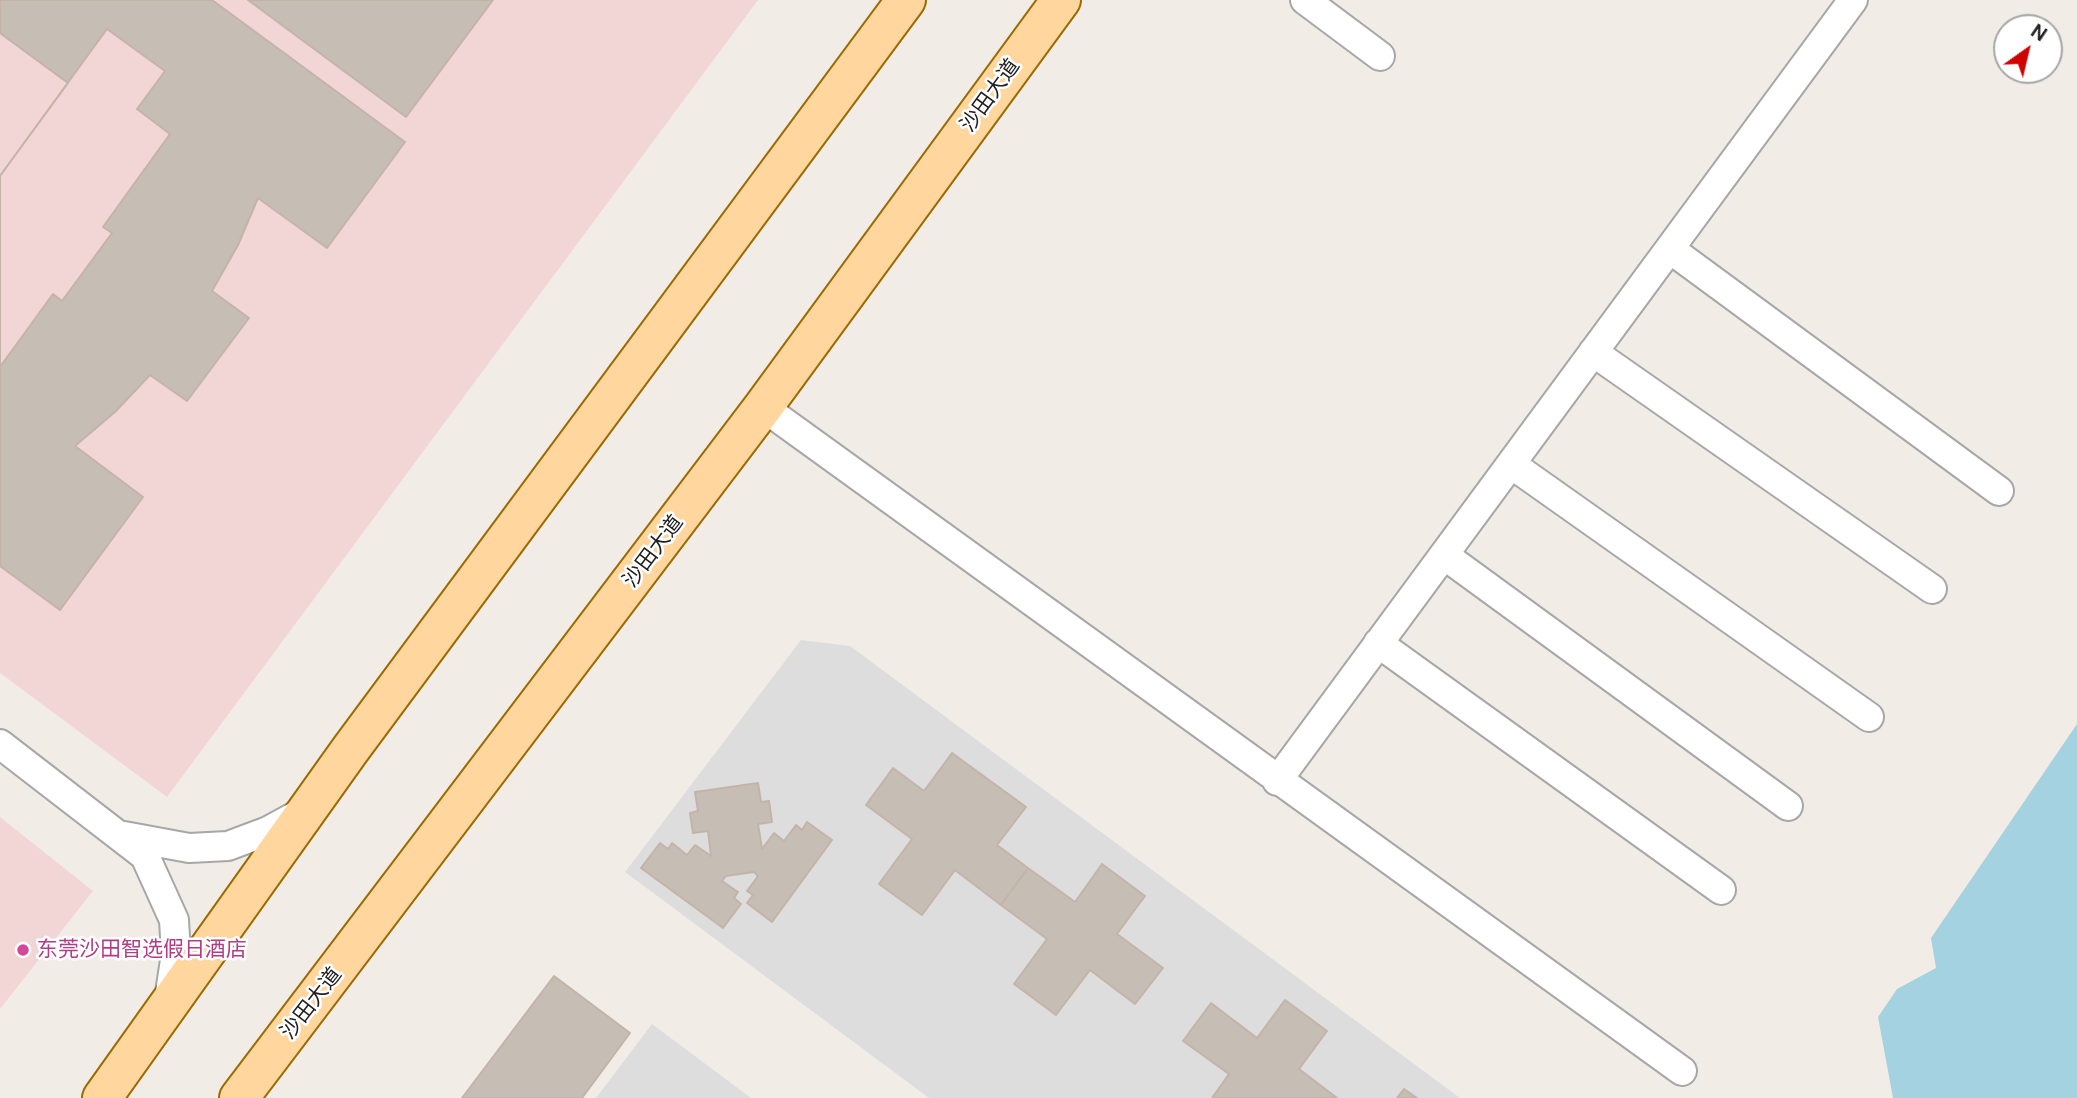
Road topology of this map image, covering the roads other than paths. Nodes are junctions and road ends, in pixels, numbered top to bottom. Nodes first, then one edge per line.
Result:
1 (906, 0) edge
2 (1061, 0) edge
3 (1305, 0) edge
4 (1853, 0) edge
5 (1380, 56) dead end
6 (1670, 250) junction
7 (1593, 352) junction
8 (763, 407) junction
9 (1511, 464) junction
10 (1998, 491) dead end
11 (1444, 555) junction
12 (1932, 590) dead end
13 (1378, 643) junction
14 (1869, 717) dead end
15 (0, 744) edge
16 (1277, 781) junction
17 (1788, 806) dead end
18 (307, 810) junction
19 (124, 836) junction
20 (1721, 890) dead end
21 (167, 1006) junction
22 (1682, 1071) dead end
23 (102, 1098) edge
24 (239, 1098) edge

1 - 18 main road
2 - 8 main road, 沙田大道
3 - 5 street
4 - 6 street
6 - 7 street
6 - 10 street
7 - 9 street
7 - 12 street
8 - 16 street
8 - 24 main road, 沙田大道
9 - 11 street
9 - 14 street
11 - 13 street
11 - 17 street
13 - 16 street
13 - 20 street
15 - 19 street
16 - 22 street
18 - 19 street
18 - 21 main road
19 - 21 street
21 - 23 main road

